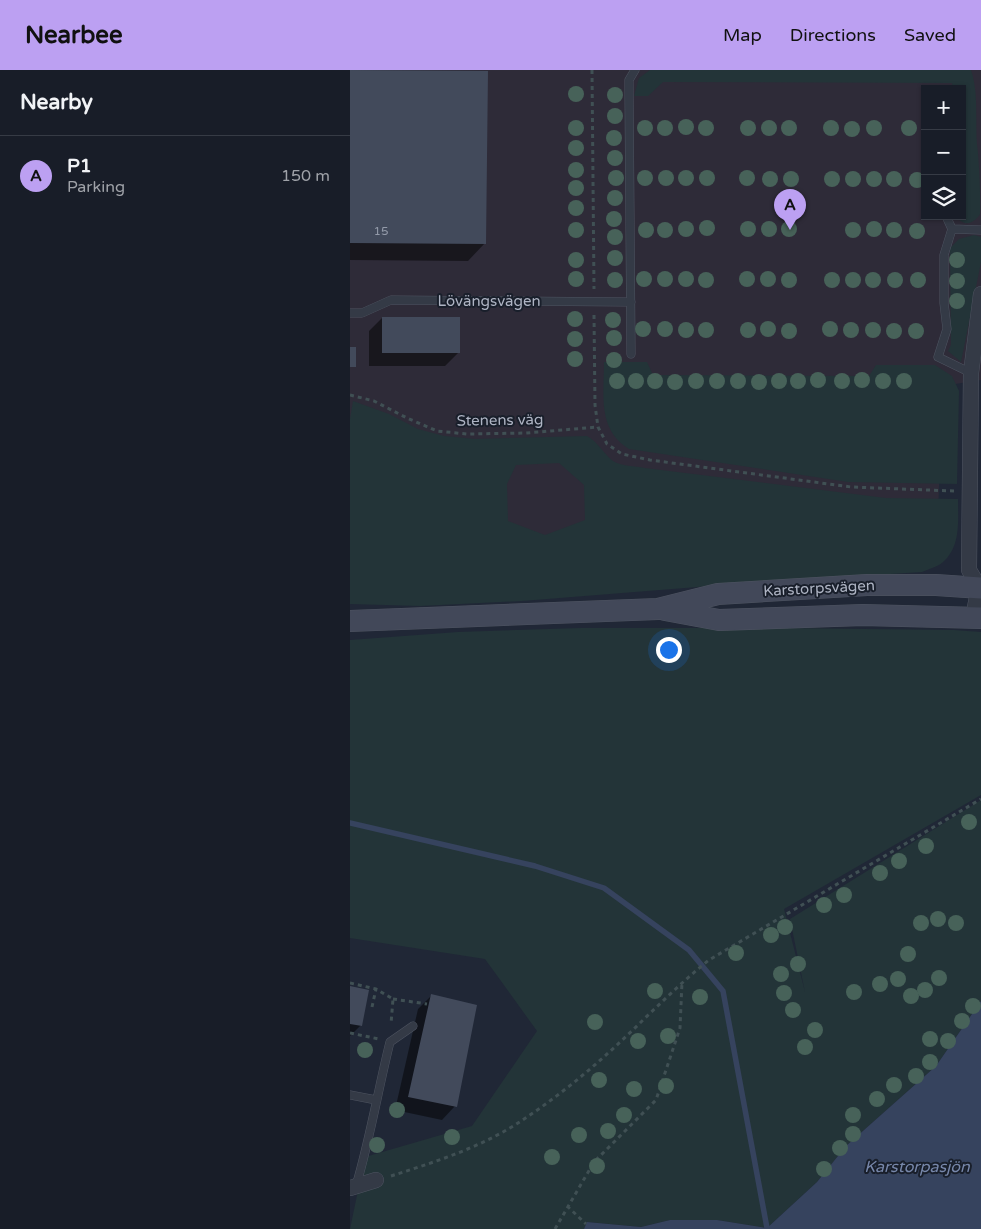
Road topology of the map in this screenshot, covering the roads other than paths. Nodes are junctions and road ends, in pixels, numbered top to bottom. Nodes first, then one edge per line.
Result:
1 (635, 70) edge
2 (948, 220) edge
3 (952, 229) junction
4 (981, 230) edge
5 (981, 294) edge
6 (631, 302) junction
7 (350, 313) edge
8 (632, 354) dead end
9 (971, 373) junction
10 (980, 587) edge
11 (658, 609) junction
12 (977, 617) edge
13 (350, 622) edge
14 (413, 1026) dead end
15 (350, 1095) edge
16 (376, 1100) junction
17 (376, 1180) road end
18 (352, 1188) edge

1 - 6 lane
2 - 3 lane
3 - 4 lane
3 - 9 lane
5 - 9 street
6 - 7 lane, Lövängsvägen
6 - 8 lane
9 - 10 street
10 - 11 main road, Karstorpsvägen
10 - 12 street
11 - 12 main road, Karstorpsvägen
11 - 13 main road, Karstorpsvägen
14 - 16 lane
15 - 16 lane
16 - 18 lane
17 - 18 street

